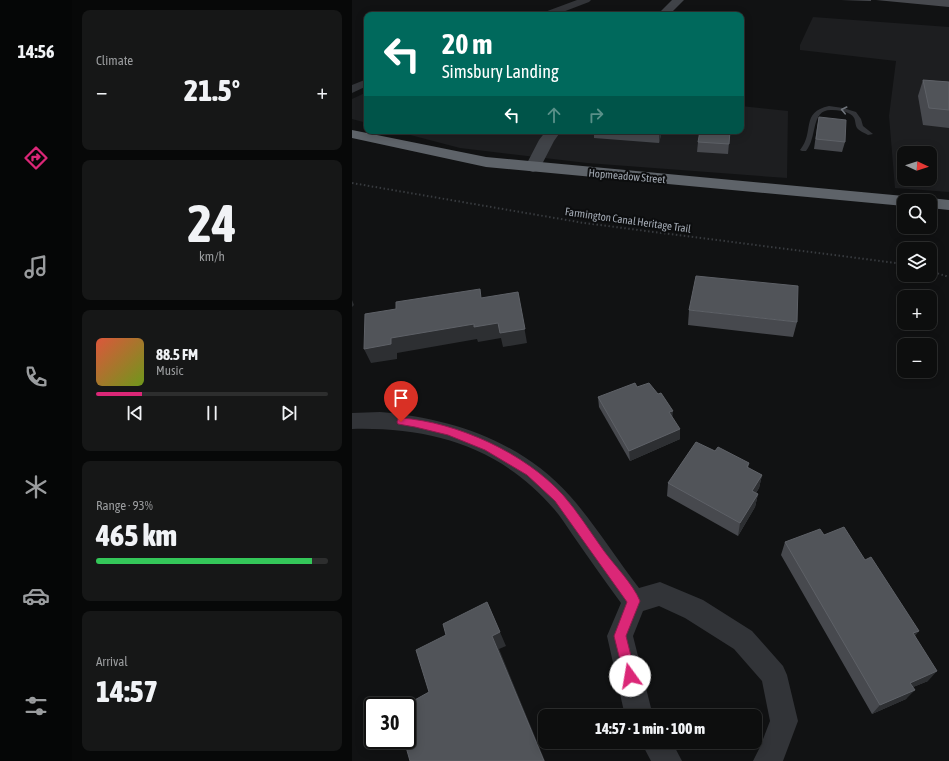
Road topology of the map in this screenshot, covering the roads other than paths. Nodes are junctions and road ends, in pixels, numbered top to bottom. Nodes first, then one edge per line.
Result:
1 (586, 0) edge
2 (678, 0) edge
3 (554, 12) edge
4 (666, 12) edge
5 (364, 83) edge
6 (352, 89) edge
7 (352, 134) edge
8 (552, 134) edge
9 (870, 134) dead end
10 (804, 150) dead end
11 (533, 167) junction
12 (897, 200) edge
13 (937, 204) edge
14 (949, 205) edge
15 (352, 421) edge
16 (634, 601) junction
17 (637, 709) edge
18 (660, 749) edge
19 (668, 761) edge
20 (767, 761) edge

1 - 3 street
2 - 4 street
5 - 6 street
7 - 11 highway, Hopmeadow Street
8 - 11 street
9 -> 10 lane
11 - 12 highway, Hopmeadow Street
13 - 14 highway
15 - 16 street
16 - 17 street
16 - 20 street
18 - 19 street

